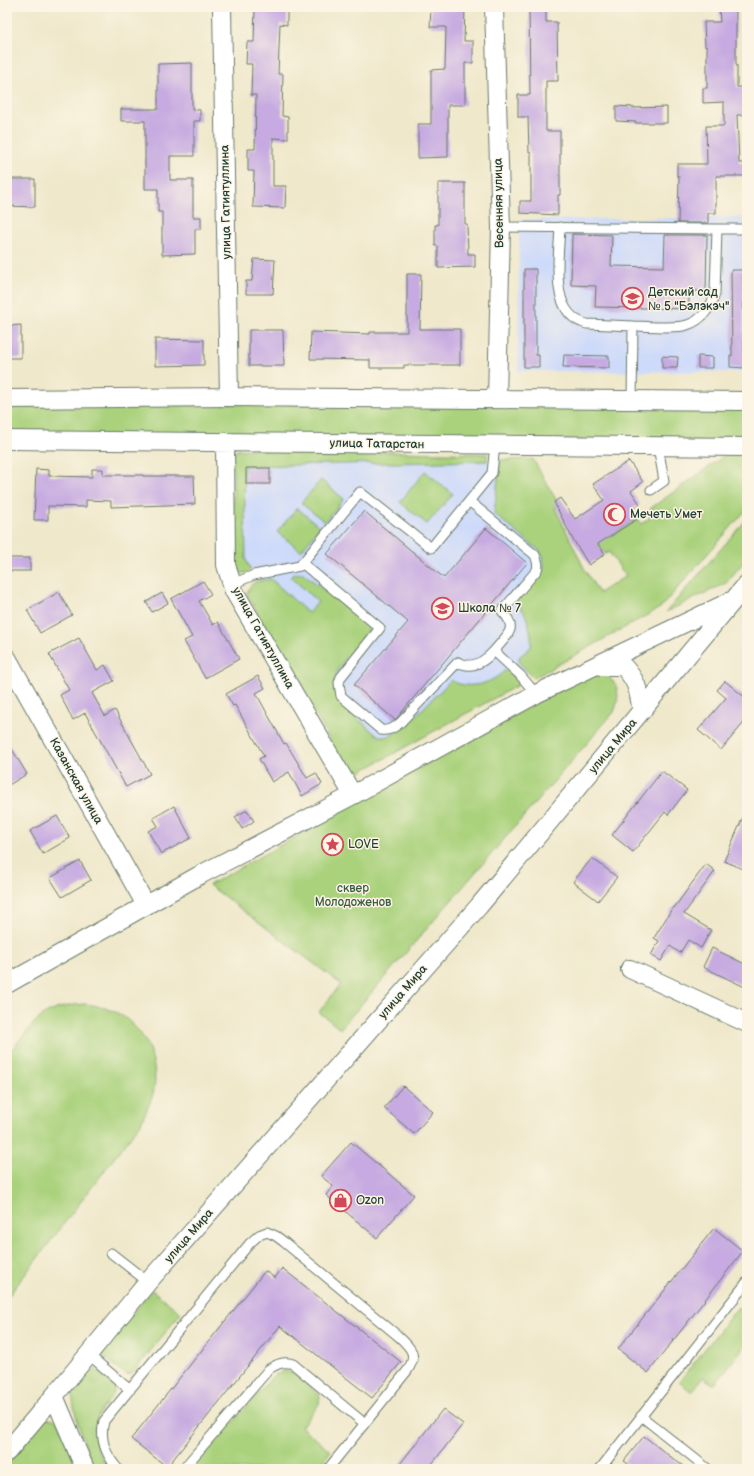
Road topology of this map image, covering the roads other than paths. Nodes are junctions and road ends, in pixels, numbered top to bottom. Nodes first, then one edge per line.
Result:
1 (222, 7) edge
2 (494, 7) edge
3 (501, 227) junction
4 (560, 227) junction
5 (717, 229) junction
6 (747, 229) edge
7 (633, 326) junction
8 (229, 397) junction
9 (7, 399) edge
10 (497, 399) junction
11 (632, 401) junction
12 (747, 401) edge
13 (7, 440) edge
14 (225, 442) junction
15 (495, 445) junction
16 (658, 446) junction
17 (747, 447) edge
18 (651, 490) dead end
19 (469, 501) junction
20 (302, 563) junction
21 (232, 584) junction
22 (747, 584) edge
23 (736, 599) junction
24 (494, 651) junction
25 (7, 658) edge
26 (595, 666) junction
27 (536, 694) junction
28 (642, 711) junction
29 (354, 795) junction
30 (146, 905) junction
31 (630, 969) dead end
32 (7, 984) edge
33 (747, 1023) edge
34 (111, 1253) dead end
35 (148, 1282) junction
36 (747, 1282) edge
37 (88, 1354) junction
38 (130, 1390) junction
39 (54, 1396) junction
40 (641, 1416) junction
41 (364, 1423) junction
42 (7, 1452) edge
43 (85, 1469) edge
44 (118, 1469) edge
45 (183, 1469) edge
46 (328, 1469) edge
47 (600, 1469) edge
48 (708, 1469) edge

1 - 8 street, улица Гатиятуллина
2 - 3 street, Весенняя улица
3 - 4 lane
3 - 10 street, Весенняя улица
4 - 5 lane
4 - 7 lane
5 - 6 lane
5 - 7 lane
7 - 11 lane
8 - 9 street
8 - 10 street
10 - 11 street
11 - 12 street
13 - 14 street, улица Татарстан
14 - 15 street, улица Татарстан
14 - 21 street, улица Гатиятуллина
15 - 16 street, улица Татарстан
15 - 19 lane
16 - 17 street, улица Татарстан
16 - 18 lane
19 - 20 lane
19 - 24 lane
20 - 21 lane
20 - 24 lane
21 - 29 street, улица Гатиятуллина
22 - 23 street, улица Мира
23 - 26 street
23 - 28 street, улица Мира
24 - 27 lane
25 - 30 street, Казанская улица
26 - 27 street
26 - 28 street
27 - 29 street
28 - 35 street, улица Мира
29 - 30 street
30 - 32 street
31 - 33 street
34 - 35 lane
35 - 37 street, улица Мира
36 - 40 lane
37 - 38 lane
37 - 39 street, улица Мира
38 - 41 lane
38 - 44 lane
39 - 42 street, улица Мира
39 - 43 street
40 - 47 lane
40 - 48 lane
41 - 45 lane
41 - 46 lane

